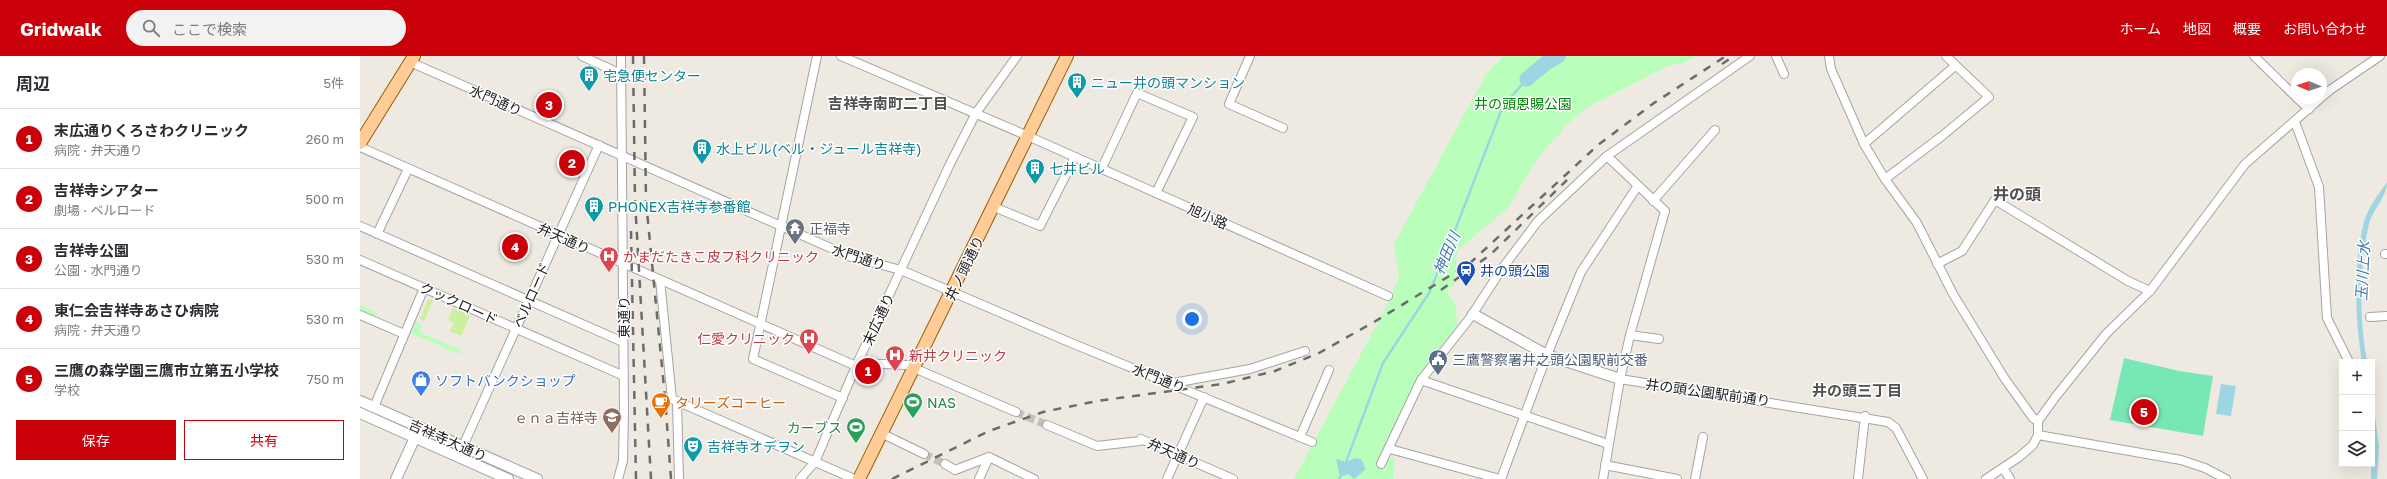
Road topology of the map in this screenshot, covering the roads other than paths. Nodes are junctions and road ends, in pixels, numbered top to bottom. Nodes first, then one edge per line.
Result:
1 (582, 56) edge
2 (621, 56) edge
3 (817, 56) edge
4 (841, 56) edge
5 (1016, 56) edge
6 (1067, 56) edge
7 (1240, 56) edge
8 (1750, 56) edge
9 (1776, 56) edge
10 (1829, 56) edge
11 (1946, 56) edge
12 (2254, 56) edge
13 (2380, 56) edge
14 (852, 58) edge
15 (1249, 58) edge
16 (412, 59) edge
17 (1955, 66) junction
18 (621, 74) junction
19 (1784, 74) dead end
20 (2291, 92) edge
21 (2304, 104) edge
22 (2309, 109) junction
23 (976, 113) junction
24 (2295, 122) junction
25 (1283, 128) dead end
26 (1715, 130) dead end
27 (1028, 136) junction
28 (360, 143) edge
29 (1864, 144) junction
30 (599, 145) junction
31 (360, 148) edge
32 (622, 154) junction
33 (1607, 156) junction
34 (1075, 157) junction
35 (408, 169) junction
36 (1101, 170) junction
37 (1885, 179) junction
38 (1637, 187) junction
39 (1156, 193) junction
40 (1653, 201) junction
41 (994, 207) junction
42 (360, 226) edge
43 (779, 226) junction
44 (377, 234) junction
45 (558, 235) junction
46 (360, 260) edge
47 (623, 264) junction
48 (1937, 264) junction
49 (901, 270) junction
50 (660, 280) junction
51 (424, 288) junction
52 (2150, 291) junction
53 (952, 292) junction
54 (1388, 296) dead end
55 (529, 299) junction
56 (1473, 314) junction
57 (360, 315) edge
58 (2387, 316) edge
59 (2370, 317) dead end
60 (759, 324) junction
61 (516, 328) junction
62 (404, 334) junction
63 (1630, 335) junction
64 (1660, 339) dead end
65 (624, 342) junction
66 (1305, 351) dead end
67 (1546, 355) junction
68 (2348, 359) edge
69 (857, 365) junction
70 (914, 367) junction
71 (1328, 370) dead end
72 (624, 376) junction
73 (1620, 379) junction
74 (1421, 380) junction
75 (1172, 383) junction
76 (1204, 397) junction
77 (843, 398) junction
78 (360, 401) edge
79 (677, 401) junction
80 (374, 407) junction
81 (1016, 412) tunnel mouth
82 (360, 413) edge
83 (1525, 415) junction
84 (1865, 416) junction
85 (2038, 421) junction
86 (1047, 426) tunnel mouth
87 (420, 428) junction
88 (881, 433) junction
89 (2038, 435) junction
90 (1300, 437) junction
91 (1703, 437) dead end
92 (415, 438) junction
93 (1312, 442) dead end
94 (1608, 444) junction
95 (463, 446) junction
96 (1390, 449) junction
97 (924, 454) tunnel mouth
98 (1177, 455) junction
99 (988, 457) junction
100 (815, 462) junction
101 (944, 464) tunnel mouth
102 (1381, 464) dead end
103 (1605, 465) junction
104 (2003, 468) junction
105 (396, 479) edge
106 (508, 479) edge
107 (537, 479) edge
108 (618, 479) edge
109 (679, 479) edge
110 (800, 479) edge
111 (854, 479) edge
112 (859, 479) edge
113 (978, 479) edge
114 (1034, 479) edge
115 (1166, 479) edge
116 (1232, 479) edge
117 (1500, 479) edge
118 (1603, 479) edge
119 (1677, 479) edge
120 (1695, 479) edge
121 (1858, 479) edge
122 (1924, 479) edge
123 (1986, 479) edge
124 (2010, 479) edge
125 (2226, 479) edge

1 - 18 street
2 - 18 street, 東通り
3 - 43 street
4 - 14 street, 旭小路
5 - 23 street, 末広通り
6 - 27 main road, 井ノ頭通り
7 - 15 street
8 - 33 street
9 - 19 street
10 - 29 street
11 - 17 street
12 - 20 street
13 - 22 street
14 - 23 street, 旭小路
15 - 25 street
16 - 28 main road
16 - 30 street, 水門通り
17 - 29 street
17 - 37 street
18 - 32 street, 東通り
21 - 22 street
22 - 24 street
23 - 27 street, 旭小路
23 - 49 street, 末広通り
24 - 52 street
24 - 68 street
26 - 40 street
27 - 34 street, 旭小路
27 - 41 main road, 井ノ頭通り
29 - 37 street
30 - 32 street, 水門通り
30 - 45 street, ベルロード
31 - 35 street, 弁天通り
32 - 43 street, 水門通り
32 - 47 street, 東通り
33 - 38 street
33 - 56 street
34 - 36 street, 旭小路
34 - 41 street
35 - 44 street
35 - 45 street, 弁天通り
36 - 39 street, 旭小路
36 - 39 street
37 - 48 street
38 - 40 street
38 - 67 street
39 - 54 street, 旭小路
40 - 63 street
41 - 53 main road, 井ノ頭通り
42 - 44 street
43 - 49 street, 水門通り
43 - 60 street
44 - 55 street
45 - 47 street, 弁天通り
45 - 55 street, ベルロード
46 - 51 street, クックロード
47 - 50 street, 弁天通り
47 - 65 street, 東通り
48 - 52 street
48 - 85 street
49 - 53 street, 水門通り
49 - 69 street, 末広通り
50 - 60 street, 弁天通り
50 - 79 street
51 - 61 street, クックロード
51 - 62 street
52 - 85 street
53 - 70 main road, 井ノ頭通り
53 - 75 street, 水門通り
55 - 61 street, ベルロード
55 - 65 street
56 - 67 street, 井の頭公園駅前通り
56 - 74 street
57 - 62 street
58 - 59 street
60 - 69 street, 弁天通り
60 - 77 street
61 - 72 street, クックロード
61 - 95 street, ベルロード
62 - 80 street
63 - 64 street
63 - 73 street
65 - 72 street, 東通り
66 - 75 street
67 - 73 street, 井の頭公園駅前通り
67 - 83 street
69 - 70 street, 弁天通り
69 - 77 street, 末広通り
70 - 81 street, 弁天通り
70 - 88 main road, 井ノ頭通り
71 - 90 street
72 - 108 street, 東通り
73 - 84 street, 井の頭公園駅前通り
73 - 94 street
74 - 83 street
74 - 96 street
75 - 76 street, 水門通り
76 - 90 street, 水門通り
76 - 98 street
77 - 100 street, 末広通り
78 - 80 street, 吉祥寺大通り
79 - 100 street
79 - 109 street
80 - 87 street, 吉祥寺大通り
82 - 92 street, 吉祥寺大通り
83 - 94 street
83 - 117 street
84 - 121 street
84 - 122 street, 井の頭公園駅前通り
85 - 89 street
86 - 98 street, 弁天通り
87 - 92 street
87 - 95 street, 吉祥寺大通り
88 - 97 street
88 - 112 main road, 井ノ頭通り
89 - 104 street
89 - 125 street
90 - 93 street, 水門通り
91 - 120 street
92 - 105 street
92 - 106 street, 吉祥寺大通り
94 - 103 street
95 - 107 street, 吉祥寺大通り
96 - 102 street
96 - 117 street
98 - 115 street
98 - 116 street, 弁天通り
99 - 101 street
99 - 113 street
99 - 114 street
100 - 110 street, 末広通り
100 - 111 street
103 - 118 street
103 - 119 street
104 - 123 street
104 - 124 street

